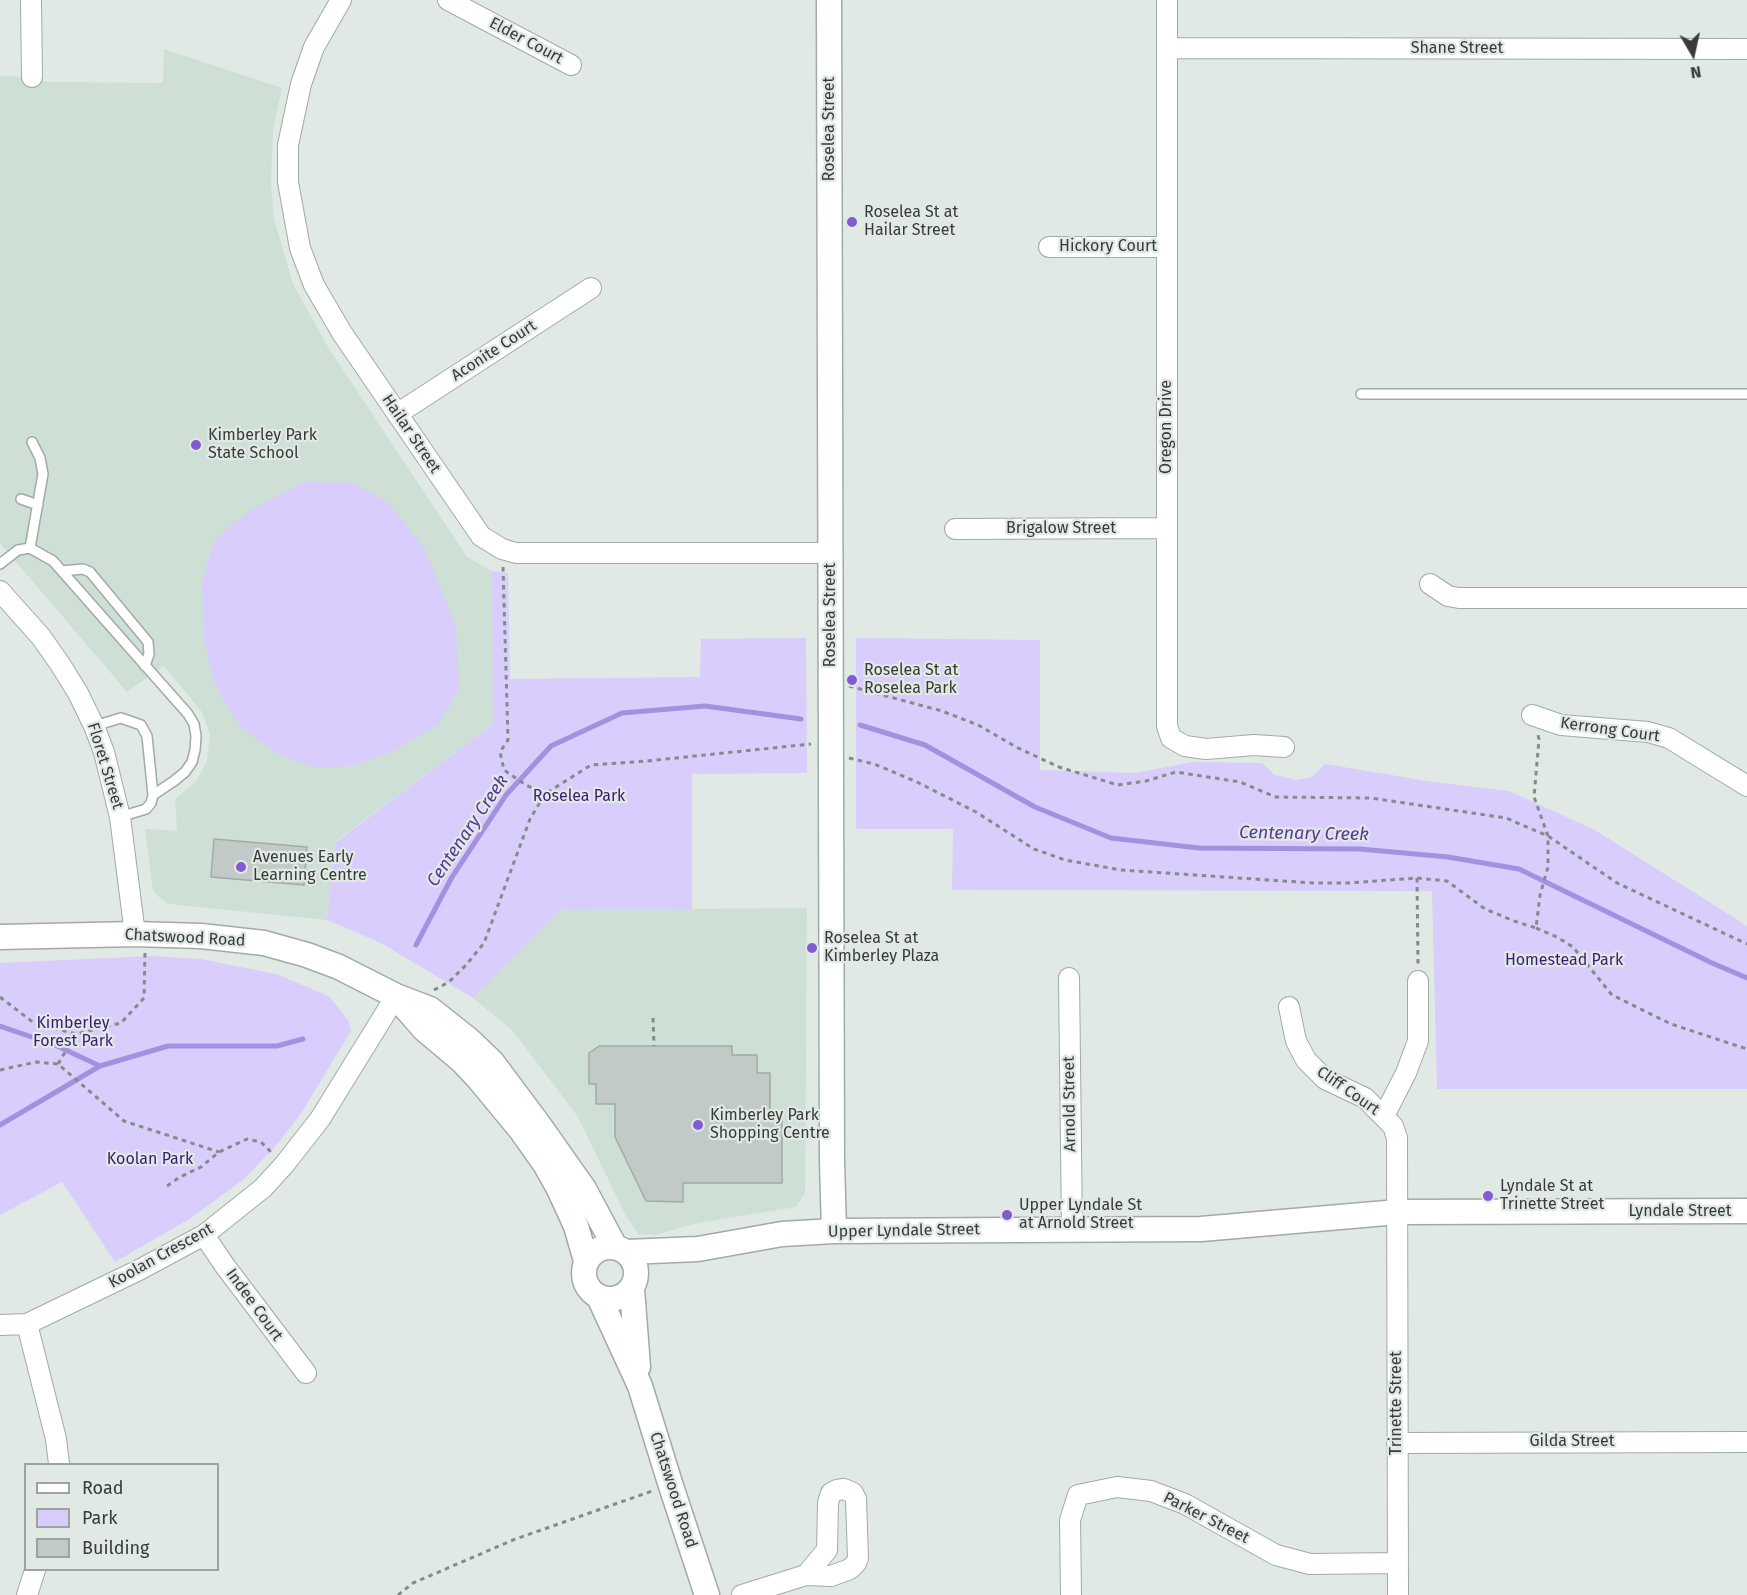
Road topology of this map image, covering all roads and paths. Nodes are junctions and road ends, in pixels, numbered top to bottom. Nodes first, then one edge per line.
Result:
1 (31, 0) edge
2 (341, 0) edge
3 (448, 0) edge
4 (829, 0) edge
5 (1167, 0) edge
6 (1167, 48) junction
7 (1747, 49) edge
8 (571, 65) dead end
9 (32, 77) dead end
10 (1049, 247) dead end
11 (1167, 247) junction
12 (591, 288) dead end
13 (1361, 393) dead end
14 (1747, 394) edge
15 (397, 414) junction
16 (32, 442) dead end
17 (21, 499) dead end
18 (38, 506) junction
19 (1167, 528) junction
20 (955, 529) dead end
21 (30, 548) junction
22 (502, 549) junction
23 (831, 553) junction
24 (0, 564) edge
25 (62, 571) junction
26 (1430, 584) dead end
27 (0, 591) edge
28 (1747, 598) edge
29 (6, 611) edge
30 (145, 666) junction
31 (847, 686) dead end
32 (1533, 715) joint
33 (94, 726) junction
34 (812, 744) dead end
35 (1284, 747) dead end
36 (847, 757) dead end
37 (1745, 779) edge
38 (545, 794) junction
39 (153, 795) junction
40 (120, 817) junction
41 (1548, 836) junction
42 (1417, 878) junction
43 (1536, 928) junction
44 (0, 937) edge
45 (140, 943) junction
46 (1747, 944) edge
47 (1069, 978) dead end
48 (1418, 981) joint
49 (400, 997) junction
50 (0, 998) edge
51 (1289, 1007) dead end
52 (653, 1018) dead end
53 (76, 1034) junction
54 (654, 1046) dead end
55 (1747, 1049) edge
56 (59, 1062) junction
57 (0, 1070) edge
58 (490, 1077) junction
59 (1384, 1116) junction
60 (219, 1152) junction
61 (284, 1165) junction
62 (167, 1186) dead end
63 (1398, 1212) junction
64 (1747, 1212) edge
65 (834, 1231) junction
66 (1072, 1231) junction
67 (204, 1235) junction
68 (621, 1249) junction
69 (698, 1249) junction
70 (586, 1261) junction
71 (634, 1284) junction
72 (599, 1297) junction
73 (27, 1324) junction
74 (0, 1325) edge
75 (306, 1373) dead end
76 (640, 1386) junction
77 (1747, 1442) edge
78 (1397, 1443) junction
79 (59, 1463) edge
80 (652, 1491) dead end
81 (1398, 1563) junction
82 (34, 1571) edge
83 (806, 1575) dead end
84 (27, 1595) edge
85 (398, 1595) edge
86 (707, 1595) edge
87 (742, 1595) edge
88 (1071, 1595) edge
89 (1398, 1595) edge

1 - 9 street
2 - 15 street, Hailar Street
3 - 8 street, Elder Court
4 - 23 street, Roselea Street
5 - 6 street, Oregon Drive
6 - 7 street, Shane Street
6 - 11 street, Oregon Drive
10 - 11 street, Hickory Court
11 - 19 street, Oregon Drive
12 - 15 street, Aconite Court
13 - 14 lane
15 - 22 street, Hailar Street
16 - 18 lane
17 - 18 lane
18 - 21 lane
19 - 20 street, Brigalow Street
19 - 35 street, Oregon Drive
21 - 24 lane
21 - 25 lane
22 - 23 street, Hailar Street
22 - 38 path
23 - 65 street, Roselea Street
25 - 30 lane
25 - 30 lane
26 - 28 street
27 - 29 street, Floret Street
29 - 33 street, Floret Street
30 - 39 lane
31 - 41 path
32 - 37 street, Kerrong Court
32 - 41 path
33 - 39 lane
33 - 40 street, Floret Street
34 - 38 path
36 - 42 path
38 - 49 path
39 - 40 lane
40 - 45 street, Floret Street
41 - 43 path
41 - 46 path
42 - 43 path
42 - 48 path
43 - 55 path
44 - 45 street, Chatswood Road
45 - 49 street, Chatswood Road
45 - 53 path
47 - 66 street, Arnold Street
48 - 59 street
49 - 58 street, Chatswood Road
49 - 61 street, Koolan Crescent
50 - 53 path
51 - 59 street, Cliff Court
52 - 54 path
53 - 56 path
56 - 57 path
56 - 60 path
58 - 68 street, Chatswood Road
58 - 70 street, Chatswood Road
59 - 63 street, Cliff Court
60 - 61 path
60 - 62 path
61 - 67 street, Koolan Crescent
63 - 64 street, Lyndale Street
63 - 66 street, Upper Lyndale Street
63 - 78 street, Trinette Street
65 - 66 street, Upper Lyndale Street
65 - 69 street, Upper Lyndale Street
67 - 73 street, Koolan Crescent
67 - 75 street, Indee Court
68 - 69 street, Upper Lyndale Street
68 - 70 street
68 - 71 street
69 - 71 street, Upper Lyndale Street
70 - 72 street
71 - 72 street
71 - 76 street, Chatswood Road
72 - 76 street, Chatswood Road
73 - 74 street, Koolan Crescent
73 - 79 street
76 - 86 street, Chatswood Road
77 - 78 street, Gilda Street
78 - 81 street, Trinette Street
80 - 85 path
81 - 88 street, Parker Street
81 - 89 street, Trinette Street
82 - 84 street
83 - 87 street

